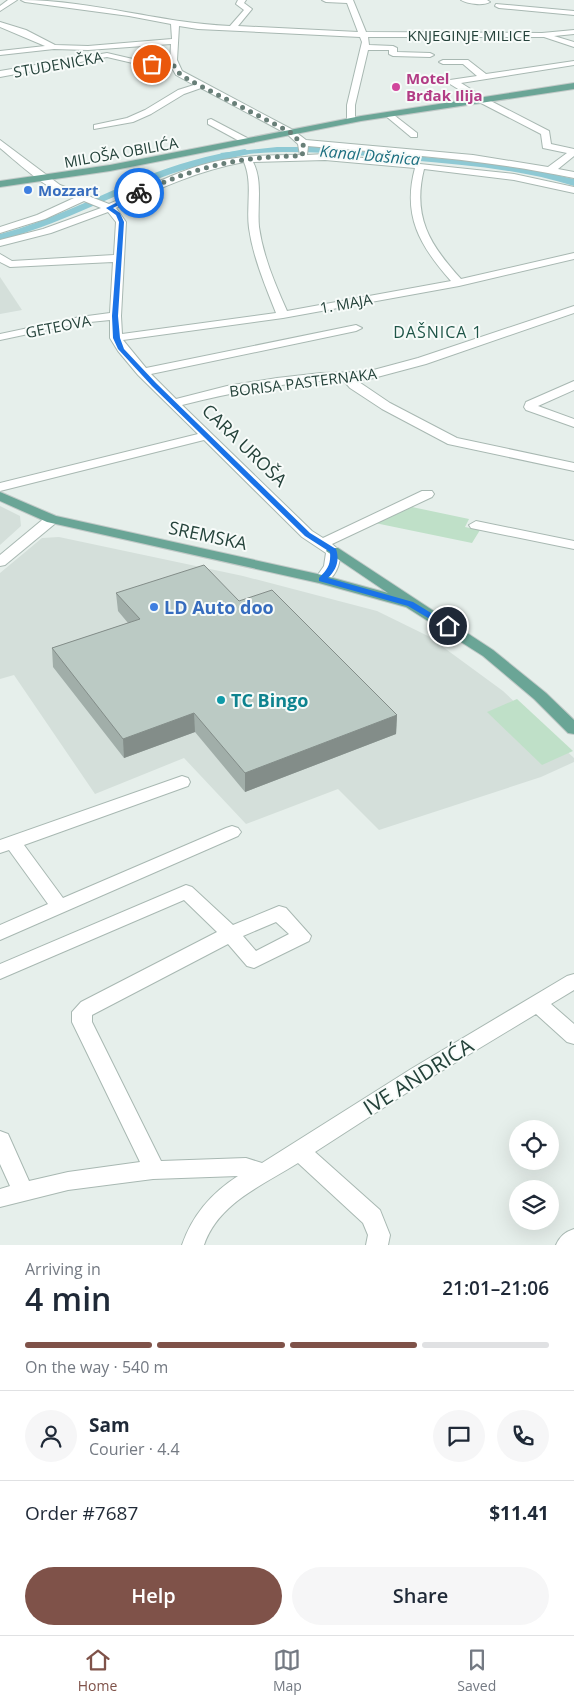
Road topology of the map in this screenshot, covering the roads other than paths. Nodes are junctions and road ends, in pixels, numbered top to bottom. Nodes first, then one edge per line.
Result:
1 (13, 0) edge
2 (25, 0) edge
3 (242, 0) edge
4 (326, 0) edge
5 (349, 0) edge
6 (465, 0) edge
7 (486, 2) dead end
8 (499, 6) dead end
9 (0, 9) edge
10 (574, 12) edge
11 (0, 24) edge
12 (176, 27) junction
13 (232, 29) junction
14 (574, 33) edge
15 (363, 34) junction
16 (542, 35) junction
17 (174, 41) junction
18 (564, 42) junction
19 (574, 45) edge
20 (54, 47) junction
21 (365, 47) junction
22 (0, 53) edge
23 (430, 55) dead end
24 (443, 62) dead end
25 (574, 63) edge
26 (174, 66) junction
27 (0, 74) edge
28 (483, 76) junction
29 (200, 85) junction
30 (574, 86) edge
31 (482, 100) junction
32 (162, 102) junction
33 (118, 113) dead end
34 (390, 114) junction
35 (351, 120) junction
36 (211, 122) dead end
37 (97, 127) dead end
38 (290, 132) junction
39 (414, 135) dead end
40 (246, 141) junction
41 (0, 143) edge
42 (303, 150) junction
43 (247, 158) junction
44 (420, 166) junction
45 (550, 170) junction
46 (574, 175) edge
47 (45, 179) junction
48 (0, 184) edge
49 (574, 190) edge
50 (84, 198) junction
51 (107, 207) junction
52 (0, 230) edge
53 (0, 243) edge
54 (574, 256) edge
55 (0, 257) edge
56 (120, 258) junction
57 (458, 283) junction
58 (574, 309) edge
59 (283, 315) junction
60 (115, 316) junction
61 (356, 328) dead end
62 (0, 337) edge
63 (116, 338) junction
64 (142, 372) junction
65 (348, 378) junction
66 (574, 385) edge
67 (173, 403) junction
68 (574, 423) edge
69 (207, 436) junction
70 (574, 467) edge
71 (0, 487) edge
72 (426, 494) dead end
73 (0, 496) edge
74 (52, 519) junction
75 (476, 525) dead end
76 (574, 545) edge
77 (328, 547) junction
78 (0, 562) edge
79 (322, 579) junction
80 (411, 604) junction
81 (574, 729) edge
82 (182, 782) dead end
83 (232, 832) dead end
84 (6, 845) edge
85 (60, 907) junction
86 (0, 933) edge
87 (0, 972) edge
88 (574, 981) edge
89 (536, 1003) junction
90 (574, 1036) edge
91 (0, 1140) edge
92 (300, 1151) junction
93 (153, 1170) junction
94 (264, 1173) junction
95 (23, 1192) junction
96 (0, 1198) edge
97 (574, 1239) edge
98 (193, 1245) edge
99 (377, 1245) edge
100 (567, 1245) edge

1 - 9 street
2 - 12 street
3 - 13 street
4 - 5 street
5 - 15 street
6 - 7 street
8 - 10 street, KNJEGINJE MILICE
11 - 20 street
12 - 13 street, KNJEGINJE MILICE
12 - 17 street
13 - 15 street, KNJEGINJE MILICE
14 - 16 street, KNJEGINJE MILICE
14 - 18 street
15 - 16 street, KNJEGINJE MILICE
15 - 21 street
16 - 18 street
17 - 20 street
17 - 26 street
18 - 19 street
20 - 22 street
21 - 23 street
21 - 35 street
24 - 28 street
25 - 28 street
26 - 27 street, STUDENIČKA
26 - 29 street
28 - 31 street
29 - 32 street
29 - 38 street
30 - 31 main road, MILOŠA OBILIĆA
31 - 34 main road, MILOŠA OBILIĆA
31 - 45 street
32 - 33 street
32 - 37 street
34 - 35 main road, MILOŠA OBILIĆA
34 - 39 street
35 - 38 main road, MILOŠA OBILIĆA
36 - 40 street
38 - 40 main road, MILOŠA OBILIĆA
38 - 42 street
40 - 47 main road, MILOŠA OBILIĆA
41 - 47 street
42 - 43 street
42 - 44 street
42 - 45 street
43 - 51 street
43 - 59 street
44 - 49 street
44 - 57 street
45 - 46 street
47 - 48 main road, MILOŠA OBILIĆA
47 - 50 street
50 - 51 street
50 - 52 street
51 - 53 street
51 - 56 street
54 - 57 street, 1. MAJA
55 - 56 street
56 - 60 street
57 - 59 street, 1. MAJA
58 - 65 street, BORISA PASTERNAKA
59 - 63 street, 1. MAJA
60 - 62 street, GETEOVA
60 - 63 street
61 - 64 street
63 - 64 street, CARA UROŠA
64 - 67 street, CARA UROŠA
65 - 67 street, BORISA PASTERNAKA
65 - 70 street
66 - 68 street
67 - 69 street, CARA UROŠA
69 - 71 street
69 - 77 street, CARA UROŠA
72 - 77 street
73 - 74 main road, SREMSKA
74 - 78 street
74 - 79 main road, SREMSKA
75 - 76 street
77 - 79 street
77 - 80 main road
79 - 80 main road, SREMSKA
80 - 81 main road
82 - 84 street
83 - 85 street
84 - 85 street
85 - 86 street
87 - 93 street
88 - 89 street, IVE ANDRIĆA
89 - 90 street
89 - 92 street, IVE ANDRIĆA
91 - 95 street
92 - 94 street, IVE ANDRIĆA
92 - 99 street
93 - 94 street
93 - 95 street
94 - 98 street, IVE ANDRIĆA
95 - 96 street
97 - 100 street

